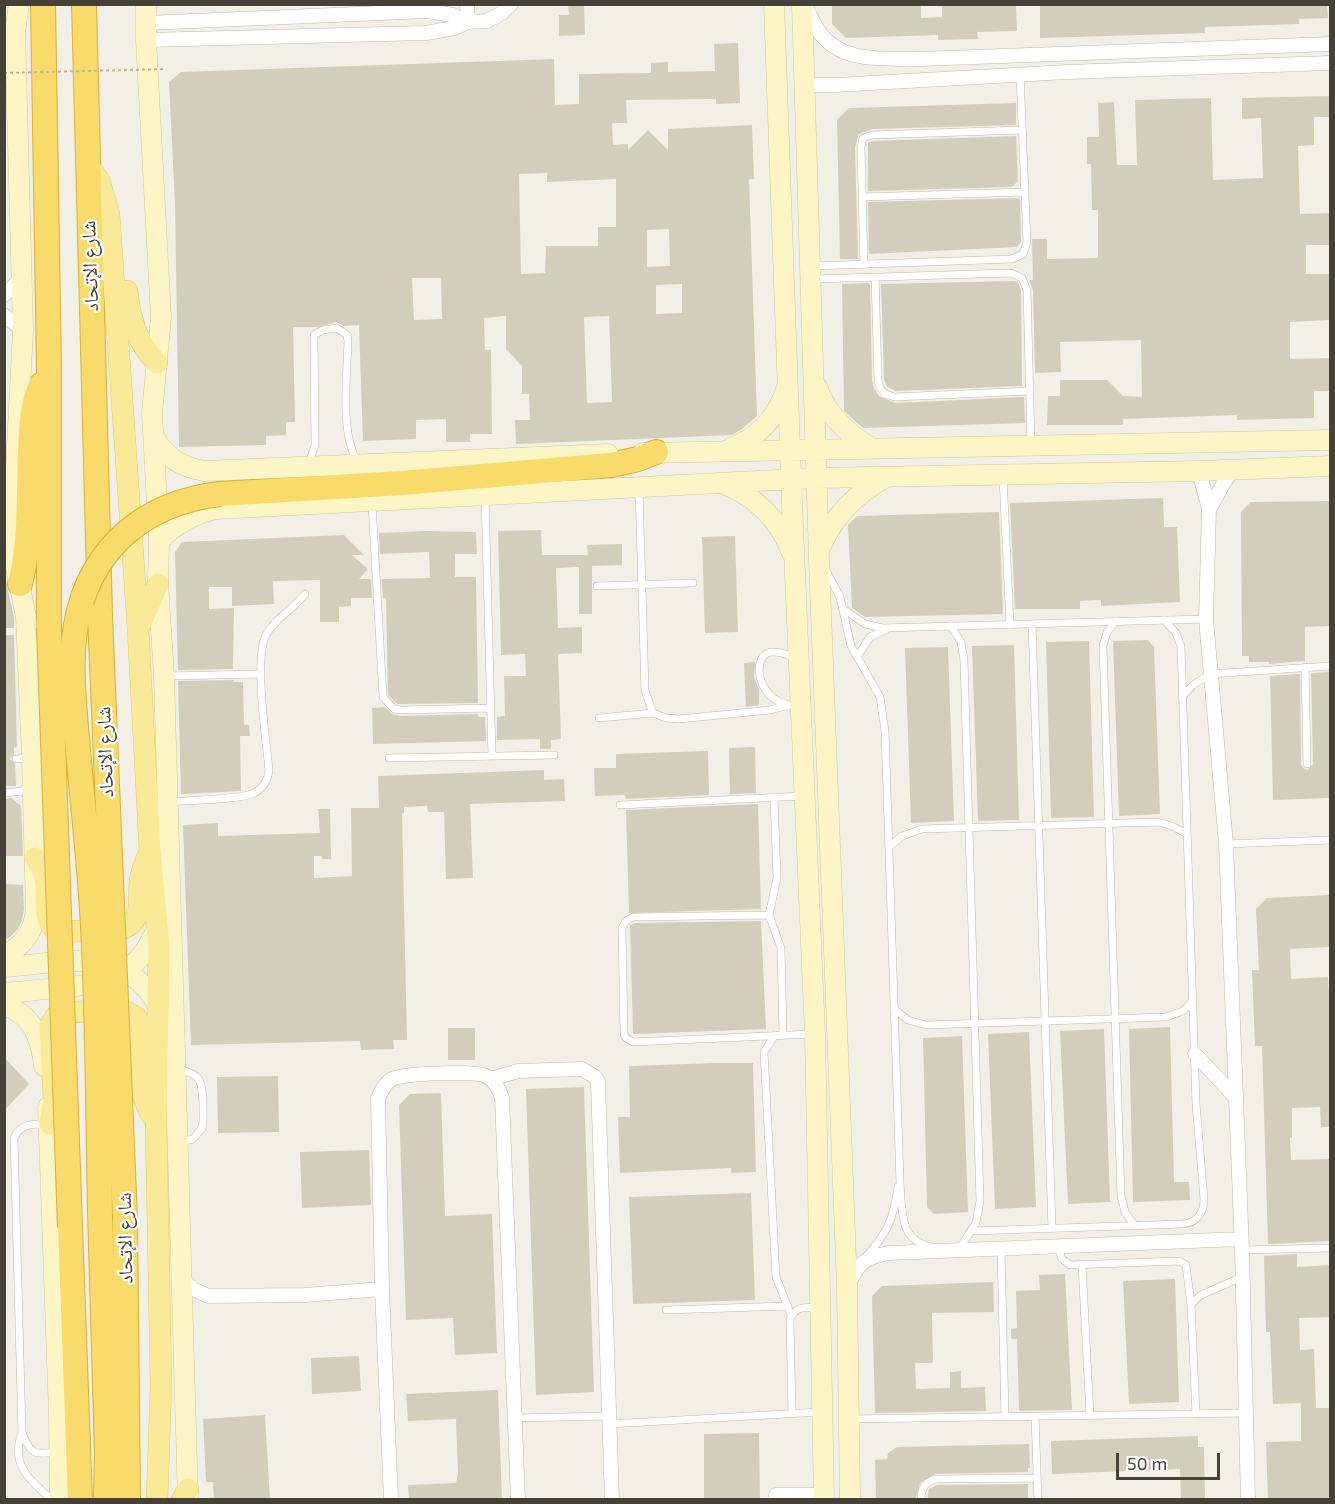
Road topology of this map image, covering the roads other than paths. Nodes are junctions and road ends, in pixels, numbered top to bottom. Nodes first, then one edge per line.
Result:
1 (19, 4) edge
2 (43, 4) edge
3 (84, 4) edge
4 (467, 4) edge
5 (511, 4) edge
6 (774, 4) edge
7 (803, 4) edge
8 (176, 22) junction
9 (468, 22) junction
10 (146, 23) edge
11 (176, 40) junction
12 (1330, 44) edge
13 (920, 59) junction
14 (1330, 63) edge
15 (1020, 75) junction
16 (920, 80) junction
17 (804, 85) junction
18 (1022, 130) junction
19 (87, 164) junction
20 (1025, 192) junction
21 (862, 197) junction
22 (110, 237) junction
23 (864, 265) junction
24 (810, 273) junction
25 (23, 277) junction
26 (875, 277) junction
27 (4, 295) edge
28 (4, 315) edge
29 (23, 330) junction
30 (157, 363) junction
31 (49, 369) junction
32 (813, 377) junction
33 (789, 379) junction
34 (1030, 391) junction
35 (154, 437) junction
36 (1322, 440) edge
37 (1031, 446) junction
38 (871, 448) junction
39 (791, 449) junction
40 (815, 449) junction
41 (725, 451) junction
42 (656, 452) junction
43 (360, 465) junction
44 (1330, 466) edge
45 (306, 468) junction
46 (197, 470) junction
47 (1233, 470) junction
48 (1199, 471) junction
49 (1003, 474) junction
50 (887, 477) junction
51 (816, 478) junction
52 (792, 479) junction
53 (721, 483) junction
54 (639, 488) junction
55 (485, 497) junction
56 (372, 501) junction
57 (1209, 508) junction
58 (198, 514) junction
59 (9, 528) edge
60 (159, 542) junction
61 (10, 554) edge
62 (819, 555) junction
63 (795, 563) junction
64 (20, 584) junction
65 (158, 584) junction
66 (693, 584) dead end
67 (642, 585) junction
68 (597, 586) dead end
69 (305, 594) dead end
70 (844, 609) junction
71 (1206, 619) junction
72 (1164, 620) junction
73 (1116, 621) junction
74 (1032, 624) junction
75 (1010, 625) junction
76 (951, 626) junction
77 (138, 628) junction
78 (892, 628) junction
79 (856, 657) junction
80 (799, 659) junction
81 (1330, 666) edge
82 (1305, 667) junction
83 (261, 674) junction
84 (1210, 674) junction
85 (164, 676) junction
86 (1182, 697) junction
87 (795, 704) junction
88 (490, 708) junction
89 (653, 713) junction
90 (599, 718) dead end
91 (554, 755) dead end
92 (492, 756) junction
93 (389, 758) dead end
94 (1307, 764) dead end
95 (32, 790) junction
96 (4, 793) edge
97 (806, 796) junction
98 (774, 797) junction
99 (166, 802) junction
100 (620, 805) dead end
101 (1108, 823) junction
102 (1039, 825) junction
103 (969, 827) junction
104 (1187, 834) junction
105 (1330, 840) edge
106 (1226, 844) junction
107 (889, 847) junction
108 (150, 852) junction
109 (35, 858) junction
110 (769, 915) junction
111 (158, 926) junction
112 (4, 955) edge
113 (4, 967) edge
114 (126, 970) junction
115 (4, 993) edge
116 (1192, 1002) junction
117 (4, 1005) edge
118 (159, 1007) junction
119 (894, 1010) junction
120 (1116, 1019) junction
121 (1045, 1022) junction
122 (975, 1023) junction
123 (815, 1034) junction
124 (775, 1035) junction
125 (783, 1035) junction
126 (1195, 1054) junction
127 (175, 1070) junction
128 (490, 1079) junction
129 (1236, 1098) junction
130 (156, 1121) junction
131 (50, 1124) junction
132 (177, 1142) junction
133 (900, 1176) junction
134 (1135, 1226) junction
135 (1052, 1228) junction
136 (972, 1231) junction
137 (1241, 1244) junction
138 (1057, 1245) junction
139 (1001, 1248) junction
140 (1330, 1248) edge
141 (952, 1250) junction
142 (1082, 1265) junction
143 (858, 1266) junction
144 (1242, 1277) junction
145 (181, 1278) junction
146 (847, 1286) junction
147 (382, 1289) junction
148 (208, 1296) junction
149 (1191, 1304) junction
150 (788, 1306) junction
151 (821, 1308) junction
152 (666, 1310) dead end
153 (182, 1315) junction
154 (791, 1315) junction
155 (823, 1412) junction
156 (792, 1413) junction
157 (1245, 1413) junction
158 (1196, 1414) junction
159 (59, 1415) junction
160 (1035, 1416) junction
161 (1090, 1416) junction
162 (1005, 1417) junction
163 (514, 1418) junction
164 (849, 1419) junction
165 (610, 1420) junction
166 (22, 1431) junction
167 (60, 1450) junction
168 (78, 1467) junction
169 (1037, 1478) junction
170 (776, 1495) dead end
171 (186, 1496) edge
172 (824, 1498) edge
173 (52, 1500) edge
174 (60, 1500) edge
175 (80, 1500) edge
176 (106, 1500) edge
177 (128, 1500) edge
178 (157, 1500) edge
179 (391, 1500) edge
180 (518, 1500) edge
181 (612, 1500) edge
182 (850, 1500) edge
183 (921, 1500) edge
184 (1038, 1500) edge
185 (1248, 1500) edge

1 - 25 main road
2 - 31 highway
3 - 19 highway, شارع الإتحاد
4 - 9 street
5 - 9 street
6 - 33 main road
7 - 13 street
7 - 17 main road
8 - 9 street
8 - 10 street
8 - 11 street
9 - 11 street
10 - 11 street
10 - 30 main road
12 - 13 street
13 - 16 street
14 - 15 street
15 - 16 street
15 - 18 lane
16 - 17 street
17 - 24 main road
18 - 20 lane
18 - 21 lane
19 - 22 main road
19 - 177 highway, شارع الإتحاد, bridge
20 - 21 lane
20 - 23 lane
21 - 23 lane
22 - 30 main road
22 - 77 main road
23 - 24 lane
24 - 26 lane
24 - 32 main road
25 - 27 street
25 - 29 main road
26 - 34 lane
26 - 34 lane
28 - 29 street
29 - 59 main road
30 - 35 main road
31 - 64 highway
31 - 168 highway, bridge
32 - 38 main road
32 - 40 main road
33 - 39 main road
33 - 41 main road
34 - 37 lane
35 - 46 main road
35 - 60 main road
36 - 37 main road
36 - 48 main road
37 - 38 main road
38 - 40 main road
39 - 40 main road
39 - 41 main road
39 - 52 main road
40 - 51 main road
41 - 42 main road
42 - 43 main road
42 - 176 highway, bridge
43 - 45 main road
43 - 45 lane
44 - 47 main road
45 - 46 main road
46 - 58 main road
47 - 48 main road
47 - 57 street
48 - 49 main road
48 - 57 street
49 - 50 main road
49 - 75 lane
50 - 51 main road
50 - 62 main road
51 - 52 main road
51 - 62 main road
52 - 53 main road
52 - 63 main road
53 - 54 main road
53 - 63 main road
54 - 55 main road
54 - 67 lane
55 - 56 main road
55 - 88 lane
56 - 58 main road
56 - 88 lane
57 - 71 street
58 - 60 main road
59 - 61 main road
60 - 65 main road
61 - 64 main road
62 - 70 lane
62 - 146 main road
63 - 80 main road
64 - 95 main road
65 - 77 main road
65 - 85 main road
66 - 67 lane
67 - 68 lane
67 - 89 lane
69 - 83 lane
70 - 78 lane
70 - 79 lane
71 - 72 lane
71 - 84 street
72 - 73 lane
72 - 86 lane
73 - 74 lane
73 - 101 lane
74 - 75 lane
74 - 102 lane
75 - 76 lane
76 - 78 lane
76 - 103 lane
77 - 108 main road
78 - 79 lane
79 - 107 lane
80 - 87 main road
80 - 87 lane
81 - 82 lane
82 - 84 lane
82 - 94 lane
83 - 85 lane
83 - 99 lane
84 - 86 lane
84 - 106 street
85 - 99 main road
86 - 104 lane
87 - 89 lane
87 - 97 main road
88 - 92 lane
89 - 90 lane
91 - 92 lane
92 - 93 lane
95 - 96 lane
95 - 109 main road
97 - 98 lane
97 - 123 main road
98 - 100 lane
98 - 110 lane
99 - 127 main road
101 - 102 lane
101 - 104 lane
101 - 120 lane
102 - 103 lane
102 - 121 lane
103 - 107 lane
103 - 122 lane
104 - 116 lane
105 - 106 lane
106 - 129 street
107 - 119 lane
108 - 109 main road
108 - 111 main road
109 - 112 main road
110 - 124 lane
110 - 125 lane
111 - 114 main road
111 - 118 main road
113 - 114 main road
114 - 115 main road
114 - 118 main road
116 - 120 lane
116 - 126 lane
117 - 131 main road
118 - 130 main road
119 - 122 lane
119 - 133 lane
120 - 121 lane
120 - 134 lane
121 - 122 lane
121 - 135 lane
122 - 136 lane
123 - 125 lane
123 - 151 main road
124 - 125 lane
124 - 150 lane
126 - 129 street
126 - 134 lane
127 - 132 main road
127 - 132 lane
128 - 147 street
128 - 163 street
128 - 165 street
129 - 137 street
130 - 131 main road
130 - 178 main road
131 - 159 main road
131 - 166 lane
132 - 145 main road
133 - 141 lane
133 - 143 lane
134 - 135 lane
135 - 136 lane
136 - 141 lane
137 - 138 street
137 - 140 lane
137 - 144 street
138 - 139 street
138 - 142 lane
139 - 141 street
139 - 162 lane
141 - 143 street
142 - 149 lane
142 - 161 lane
143 - 146 street
144 - 149 lane
144 - 157 street
145 - 148 street
145 - 153 main road
146 - 164 main road
147 - 148 street
147 - 179 street
148 - 153 street
149 - 158 lane
150 - 152 lane
150 - 154 lane
151 - 154 lane
151 - 155 main road
153 - 171 main road
154 - 156 lane
155 - 156 lane
155 - 172 main road
156 - 165 lane
157 - 158 lane
157 - 185 street
158 - 161 lane
159 - 167 main road
159 - 168 highway
160 - 161 lane
160 - 162 lane
160 - 169 lane
162 - 164 lane
163 - 165 lane
163 - 180 street
164 - 182 main road
165 - 181 street
166 - 167 lane
166 - 173 lane
167 - 174 main road
168 - 175 highway
169 - 183 lane
169 - 184 lane
170 - 172 street

